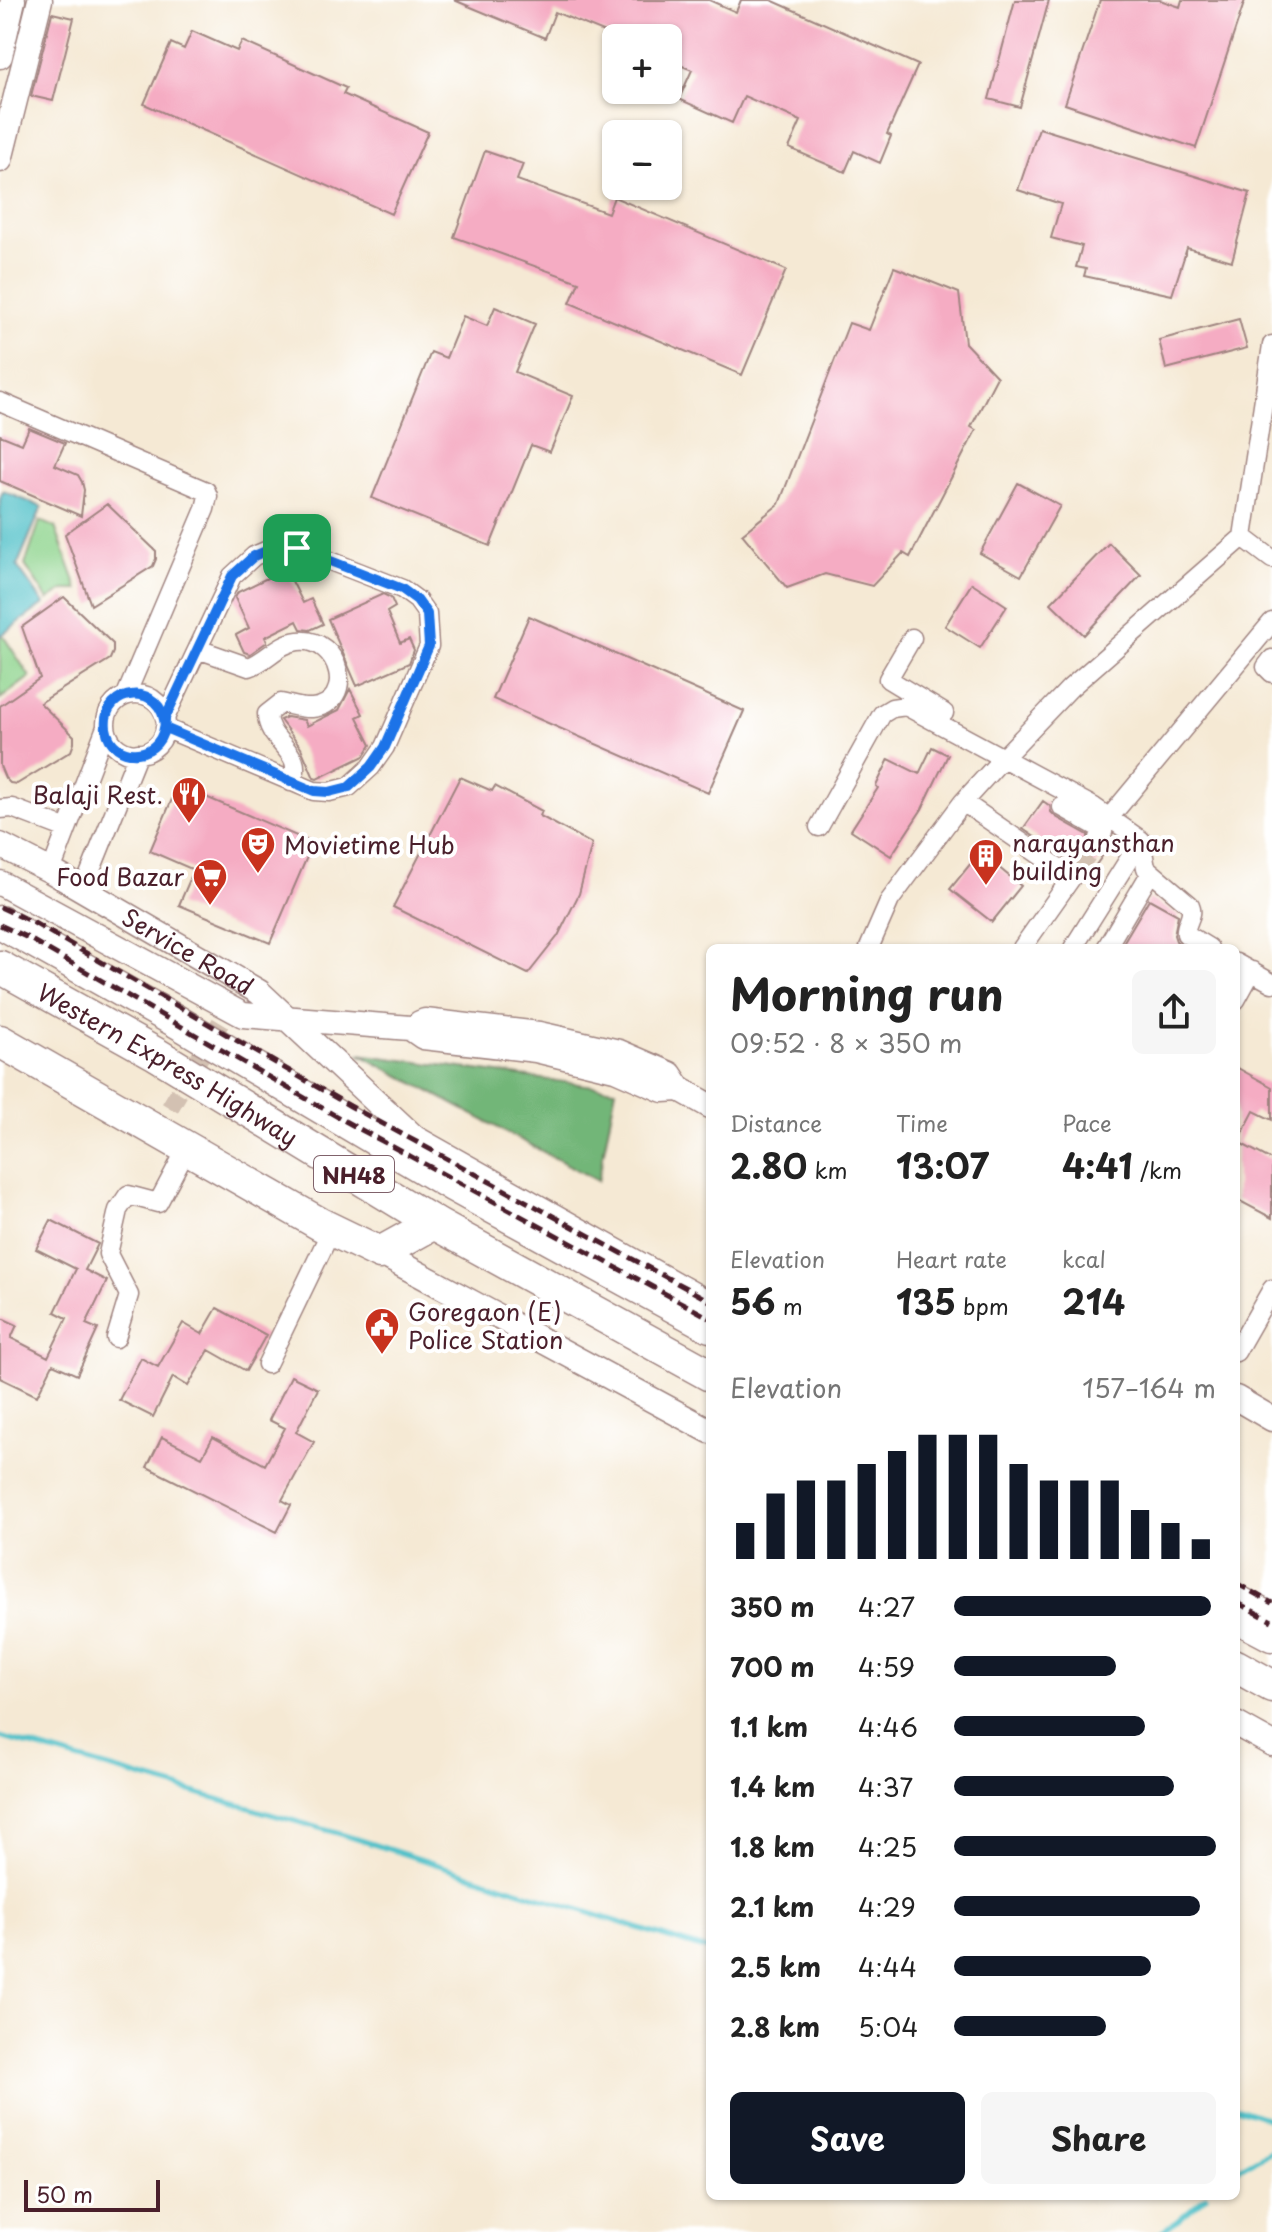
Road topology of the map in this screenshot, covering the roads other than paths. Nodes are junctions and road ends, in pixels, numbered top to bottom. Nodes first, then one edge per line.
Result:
1 (13, 0) edge
2 (31, 0) edge
3 (40, 0) edge
4 (0, 56) edge
5 (0, 126) edge
6 (0, 160) edge
7 (1272, 345) edge
8 (1268, 390) edge
9 (0, 402) edge
10 (1243, 537) junction
11 (1272, 559) edge
12 (1272, 622) edge
13 (912, 638) dead end
14 (198, 649) junction
15 (1272, 659) edge
16 (1272, 673) edge
17 (126, 695) junction
18 (920, 706) junction
19 (944, 713) dead end
20 (165, 723) junction
21 (106, 727) junction
22 (138, 753) junction
23 (1003, 758) junction
24 (291, 782) junction
25 (963, 802) junction
26 (1062, 807) dead end
27 (0, 809) edge
28 (1096, 815) junction
29 (819, 827) dead end
30 (67, 829) junction
31 (1099, 838) tunnel mouth
32 (1141, 840) junction
33 (0, 845) edge
34 (51, 871) junction
35 (1151, 872) junction
36 (0, 883) edge
37 (83, 890) junction
38 (0, 922) edge
39 (871, 944) edge
40 (1025, 944) edge
41 (1076, 944) edge
42 (1108, 944) edge
43 (1202, 944) edge
44 (0, 967) edge
45 (1244, 967) edge
46 (1272, 983) edge
47 (287, 1019) junction
48 (0, 1041) edge
49 (706, 1104) edge
50 (187, 1148) junction
51 (434, 1223) junction
52 (332, 1229) junction
53 (380, 1253) junction
54 (1272, 1289) edge
55 (706, 1302) edge
56 (706, 1324) edge
57 (116, 1338) dead end
58 (1240, 1345) edge
59 (267, 1364) dead end
60 (706, 1373) edge
61 (1240, 1400) edge
62 (1272, 1419) edge
63 (706, 1429) edge
64 (1240, 1598) edge
65 (1272, 1616) edge
66 (1240, 1618) edge
67 (1272, 1635) edge
68 (1240, 1668) edge
69 (1272, 1686) edge
70 (1240, 1726) edge
71 (1272, 1744) edge

1 - 4 main road
2 - 5 main road
3 - 6 main road
7 - 8 street
8 - 10 street
9 - 17 street
10 - 11 street
10 - 23 street
12 - 28 street
13 - 18 street
14 - 20 street
14 - 24 street
14 - 24 street
15 - 16 street
17 - 20 street
17 - 21 street
18 - 19 street
18 - 23 street
18 - 29 street
20 - 22 street
20 - 24 street
21 - 22 street
21 - 30 street
22 - 37 street
23 - 25 street
23 - 28 street
25 - 39 street
25 - 40 street
26 - 28 street
27 - 30 street
28 - 31 street
28 - 32 street
30 - 34 street
32 - 35 street
32 - 41 street
33 - 34 main road, Service Road
34 - 37 main road, Service Road
35 - 42 street
35 - 43 street
36 - 47 main road
37 - 47 main road, Service Road
38 - 56 highway, Western Express Highway / NH48
44 - 51 highway, Western Express Highway / NH48
45 - 46 street
47 - 49 main road
47 - 55 main road, Service Road
48 - 50 highway
50 - 52 highway
50 - 57 street
51 - 53 highway
51 - 60 highway, Western Express Highway / NH48
52 - 53 highway
52 - 59 street
53 - 63 main road
54 - 58 street
61 - 62 main road
64 - 65 main road
66 - 67 highway
68 - 69 highway
70 - 71 main road

